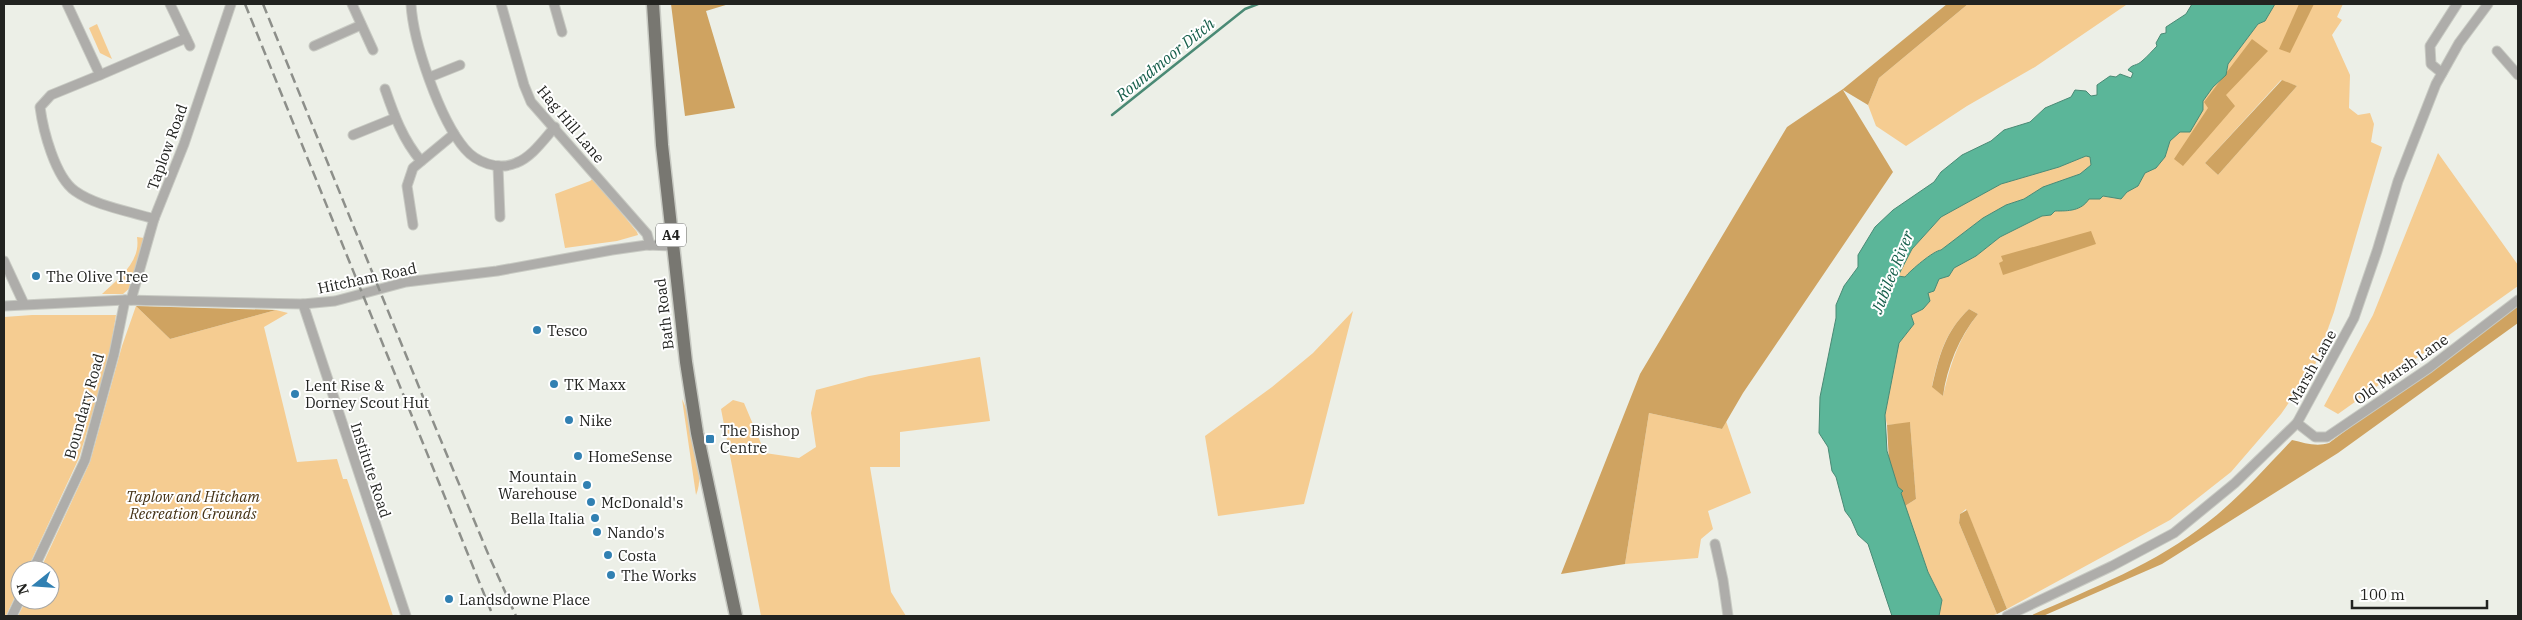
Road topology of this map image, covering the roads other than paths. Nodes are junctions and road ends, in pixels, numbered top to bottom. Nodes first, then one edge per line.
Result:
1 (67, 4) edge
2 (170, 4) edge
3 (231, 4) edge
4 (352, 4) edge
5 (411, 4) edge
6 (501, 4) edge
7 (554, 4) edge
8 (653, 4) edge
9 (2457, 4) edge
10 (2488, 4) edge
11 (361, 25) junction
12 (562, 32) dead end
13 (314, 46) dead end
14 (373, 50) dead end
15 (2497, 51) dead end
16 (460, 65) dead end
17 (2442, 73) junction
18 (100, 75) junction
19 (2518, 75) edge
20 (430, 77) junction
21 (385, 89) dead end
22 (394, 118) junction
23 (555, 127) junction
24 (454, 134) junction
25 (353, 135) dead end
26 (421, 161) junction
27 (498, 166) junction
28 (500, 218) dead end
29 (154, 219) junction
30 (413, 225) dead end
31 (650, 245) junction
32 (672, 246) junction
33 (4, 261) edge
34 (128, 300) junction
35 (2518, 300) edge
36 (24, 304) junction
37 (303, 304) junction
38 (4, 306) edge
39 (2297, 423) junction
40 (1715, 544) dead end
41 (38, 560) edge
42 (406, 616) edge
43 (736, 616) edge
44 (1728, 616) edge
45 (2007, 616) edge

1 - 18 street
2 - 18 street
3 - 29 street, Taplow Road
4 - 11 street
5 - 20 street
6 - 23 street, Hag Hill Lane
7 - 12 street
8 - 32 main road, Bath Road / A4
9 - 17 street
10 - 17 street, Marsh Lane
11 - 13 street
11 - 14 street
15 - 19 street
16 - 20 street
17 - 39 street, Marsh Lane
18 - 29 street
20 - 24 street
21 - 22 street
22 - 25 street
22 - 26 street
23 - 27 street
23 - 31 street, Hag Hill Lane
24 - 26 street
24 - 27 street
26 - 30 street
27 - 28 street
29 - 34 street, Taplow Road
31 - 32 street, Hitcham Road
31 - 37 street, Hitcham Road
32 - 43 main road, Bath Road / A4
33 - 36 street
34 - 36 street, Hitcham Road
34 - 37 street, Hitcham Road
34 - 41 street, Boundary Road
35 - 39 street, Old Marsh Lane
36 - 38 street, Hitcham Road
37 - 42 street, Institute Road
39 - 45 street, Marsh Lane
40 - 44 street

